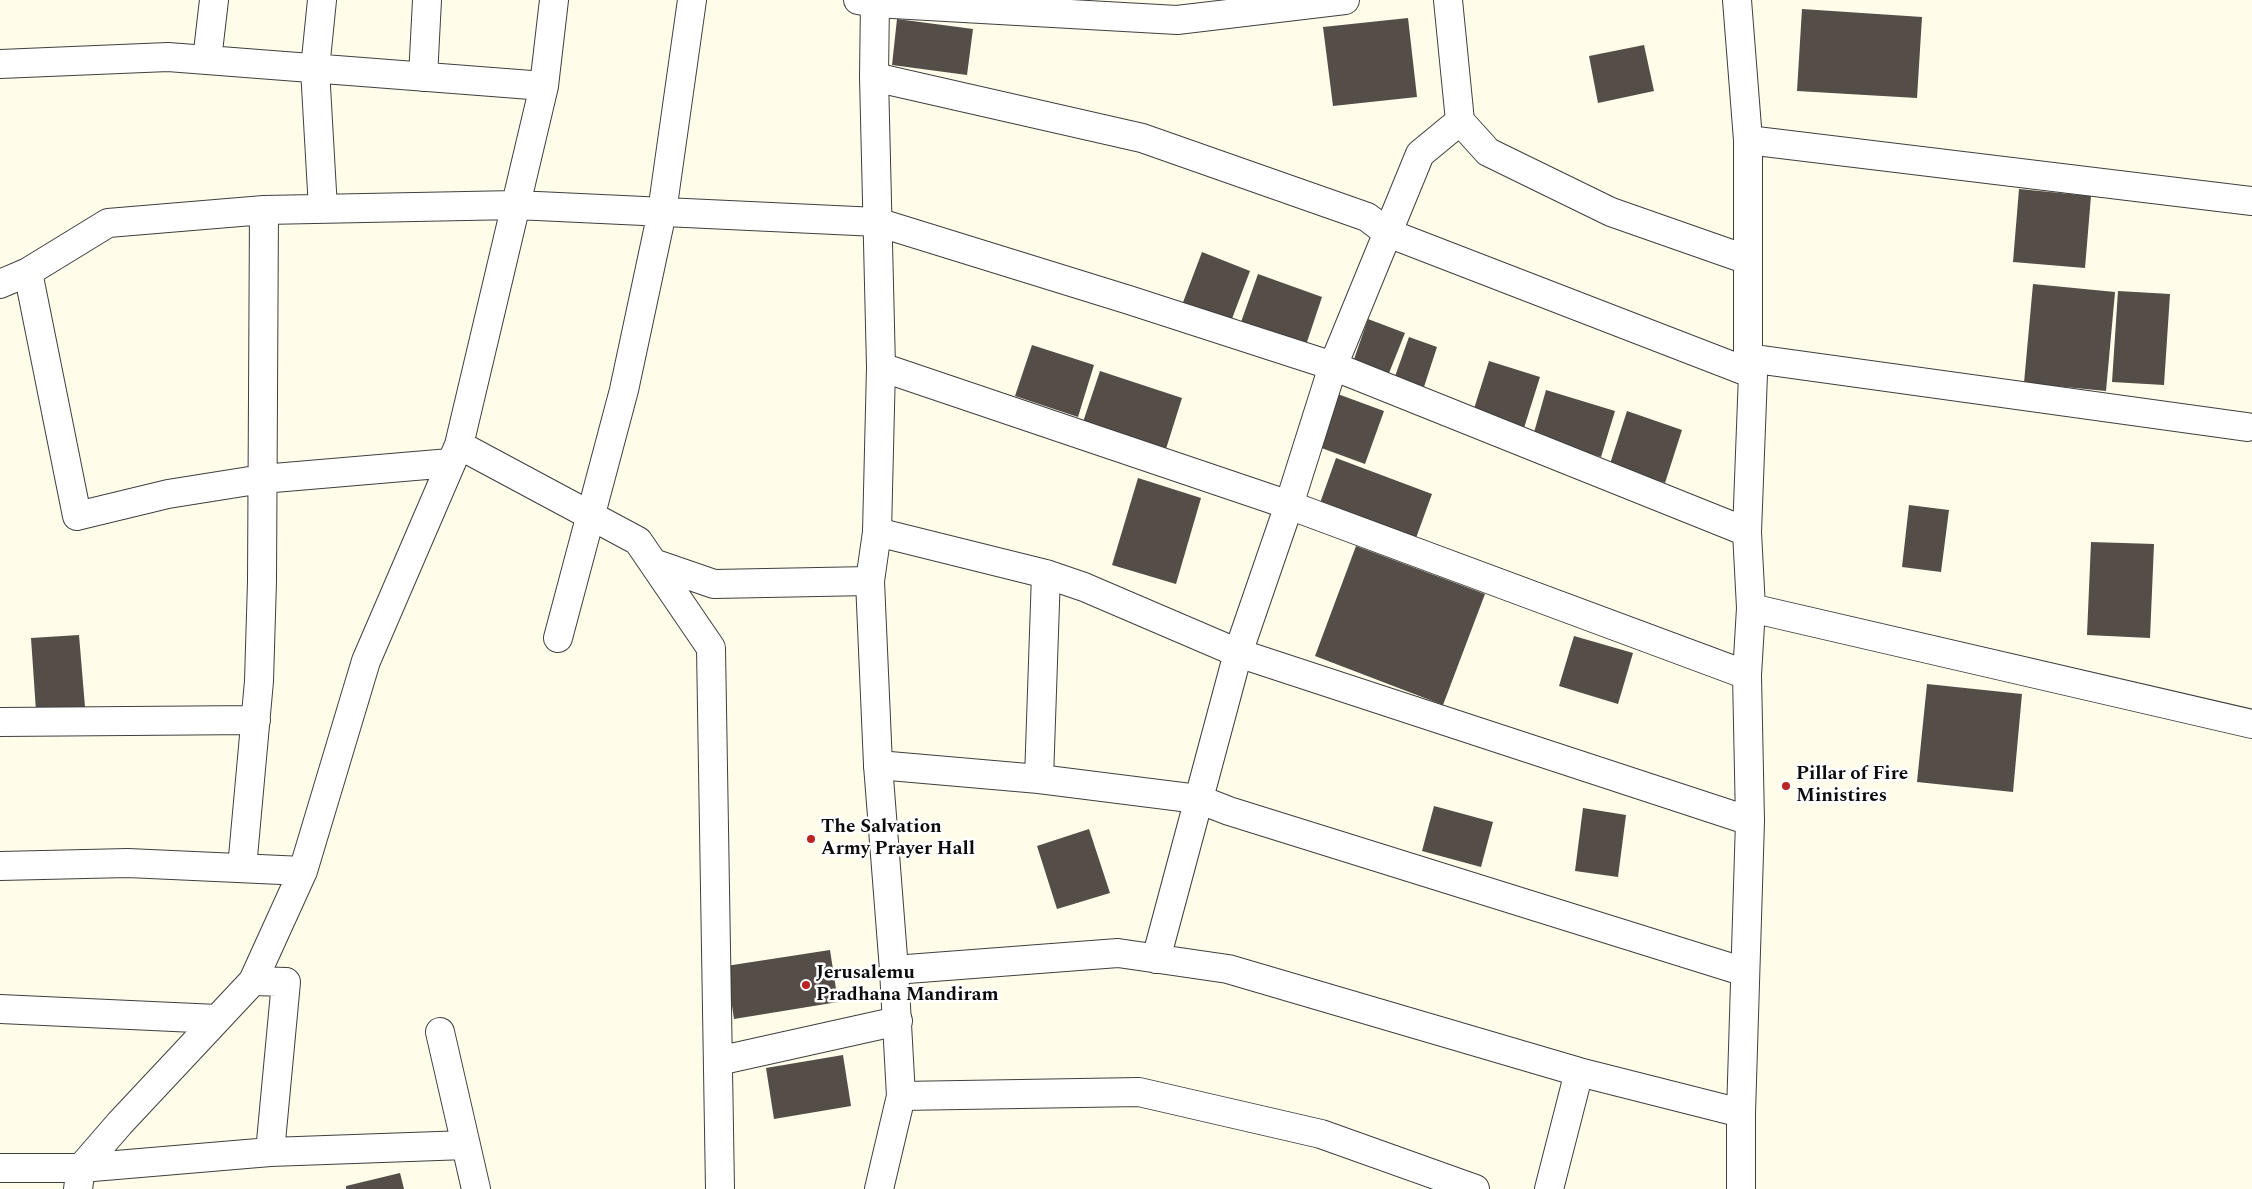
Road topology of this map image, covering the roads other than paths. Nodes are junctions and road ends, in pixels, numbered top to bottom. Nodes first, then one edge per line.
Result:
1 (214, 0) edge
2 (322, 0) edge
3 (427, 0) edge
4 (554, 0) edge
5 (692, 0) edge
6 (1346, 0) edge
7 (1448, 0) edge
8 (1737, 0) edge
9 (869, 1) edge
10 (207, 60) junction
11 (0, 64) edge
12 (315, 69) junction
13 (423, 76) junction
14 (874, 77) junction
15 (544, 86) junction
16 (1460, 122) junction
17 (1748, 140) junction
18 (2252, 201) edge
19 (516, 206) junction
20 (323, 209) junction
21 (264, 210) junction
22 (662, 212) junction
23 (877, 222) junction
24 (1388, 233) junction
25 (1748, 260) junction
26 (28, 272) junction
27 (0, 284) edge
28 (1332, 366) junction
29 (1751, 366) junction
30 (881, 367) junction
31 (2247, 428) dead end
32 (455, 454) junction
33 (262, 479) junction
34 (1288, 505) junction
35 (590, 515) junction
36 (876, 532) junction
37 (1747, 532) junction
38 (653, 563) junction
39 (1046, 574) junction
40 (870, 581) junction
41 (1751, 608) junction
42 (558, 638) dead end
43 (1238, 653) junction
44 (1747, 675) junction
45 (256, 720) junction
46 (0, 722) edge
47 (2252, 724) edge
48 (878, 765) junction
49 (1039, 779) junction
50 (1198, 799) junction
51 (1750, 820) junction
52 (0, 866) edge
53 (242, 868) junction
54 (303, 871) junction
55 (1156, 959) junction
56 (894, 970) junction
57 (1745, 972) junction
58 (253, 981) junction
59 (0, 1009) edge
60 (217, 1019) junction
61 (898, 1021) junction
62 (440, 1032) dead end
63 (718, 1060) junction
64 (1579, 1072) junction
65 (900, 1096) junction
66 (1741, 1113) junction
67 (466, 1146) junction
68 (270, 1152) junction
69 (0, 1168) edge
70 (80, 1179) edge
71 (476, 1189) edge
72 (720, 1189) edge
73 (879, 1189) edge
74 (1475, 1189) edge
75 (1549, 1189) edge
76 (1741, 1189) edge

1 - 10 street
2 - 12 street
3 - 13 street
4 - 15 street
5 - 22 street
6 - 9 street
7 - 16 street
8 - 17 street
9 - 14 street
10 - 11 street
10 - 12 street
12 - 13 street
12 - 20 street
13 - 15 street
14 - 23 street
14 - 24 street
15 - 19 street
16 - 24 street
16 - 25 street
17 - 18 street
17 - 25 street
19 - 20 street
19 - 22 street
19 - 32 street
20 - 21 street
21 - 26 street
21 - 33 street
22 - 23 street
22 - 35 street
23 - 28 street
23 - 30 street
24 - 28 street
24 - 29 street
25 - 29 street
26 - 27 street
26 - 33 street
28 - 34 street
28 - 37 street
29 - 31 street
29 - 37 street
30 - 34 street
30 - 36 street
32 - 33 street
32 - 35 street
32 - 54 street
33 - 45 street
34 - 43 street
34 - 44 street
35 - 38 street
35 - 42 street
36 - 39 street
36 - 40 street
37 - 41 street
38 - 40 street
38 - 63 street
39 - 43 street
39 - 49 street
40 - 48 street
41 - 44 street
41 - 47 street
43 - 50 street
43 - 51 street
44 - 51 street
45 - 46 street
45 - 53 street
48 - 49 street
48 - 56 street
49 - 50 street
50 - 55 street
50 - 57 street
51 - 57 street
52 - 53 street
53 - 54 street
54 - 58 street
55 - 56 street
55 - 64 street
56 - 61 street
57 - 66 street
58 - 60 street
58 - 68 street
59 - 60 street
60 - 70 street
61 - 63 street
61 - 65 street
62 - 67 street
63 - 72 street
64 - 66 street
64 - 75 street
65 - 73 street
65 - 74 street
66 - 76 street
67 - 68 street
67 - 71 street
68 - 70 street
69 - 70 street

